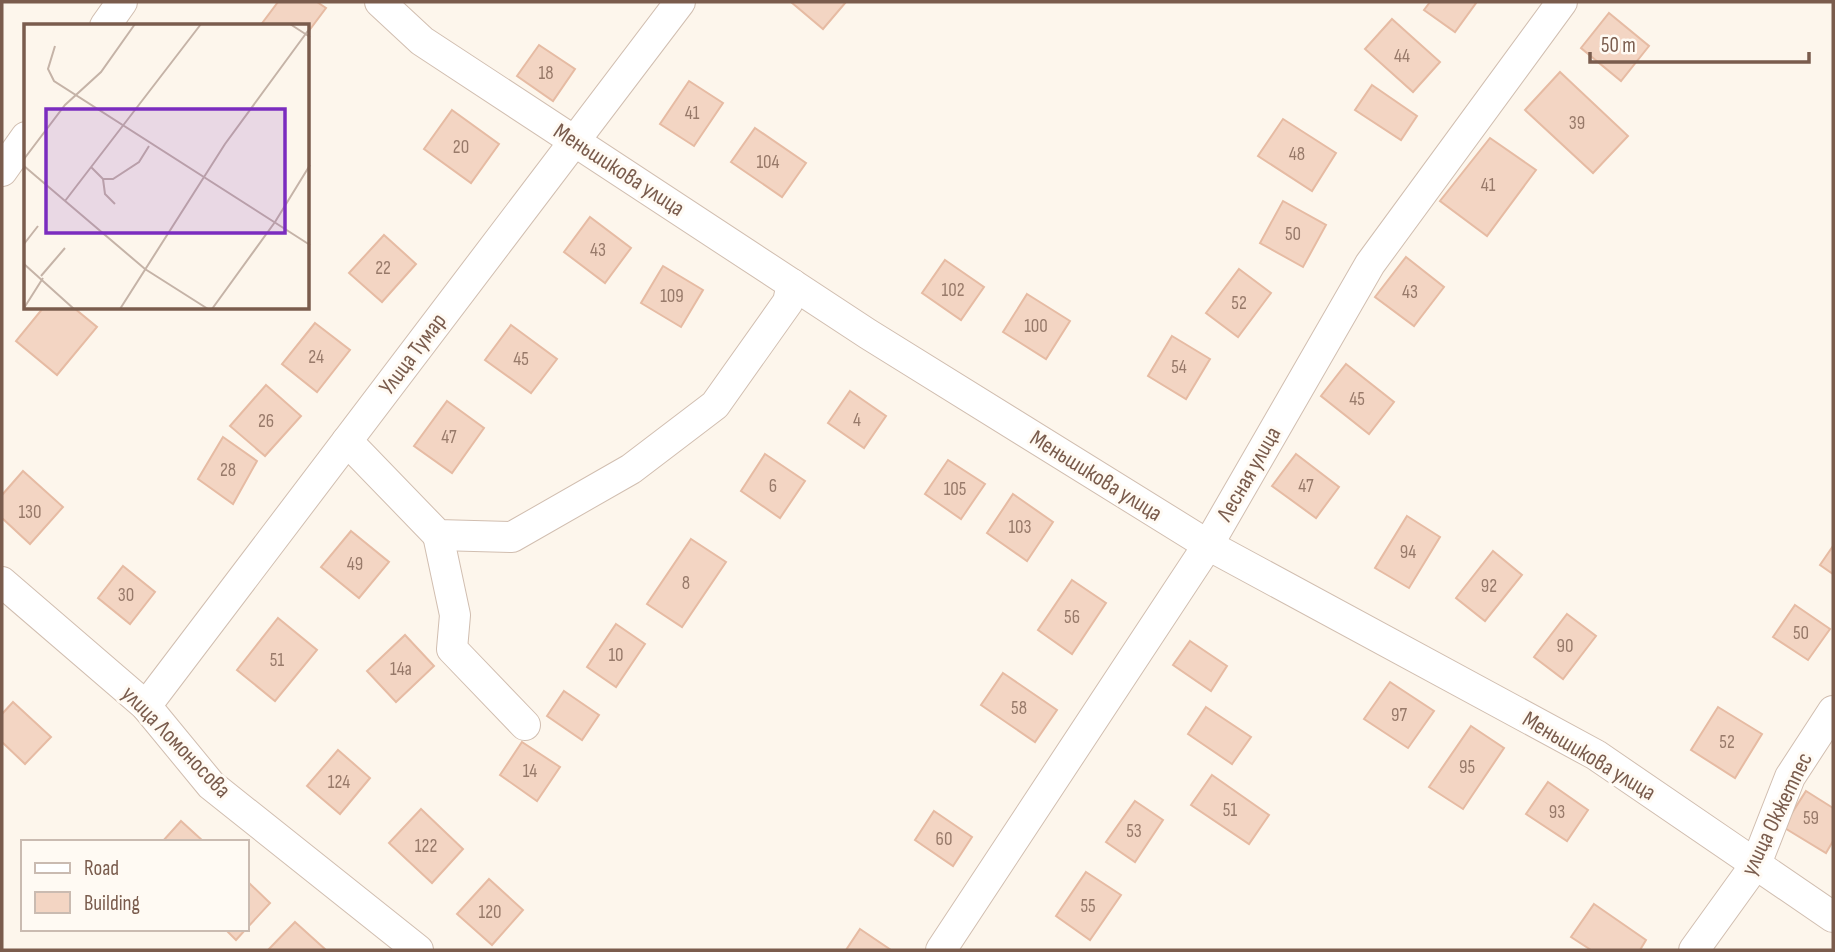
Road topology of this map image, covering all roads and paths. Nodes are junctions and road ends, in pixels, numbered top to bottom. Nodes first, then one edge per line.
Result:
1 (122, 2) edge
2 (380, 2) edge
3 (680, 2) edge
4 (1562, 2) edge
5 (106, 24) edge
6 (24, 140) edge
7 (574, 141) junction
8 (2, 171) edge
9 (792, 284) junction
10 (346, 441) junction
11 (438, 535) junction
12 (1208, 545) junction
13 (2, 582) edge
14 (146, 706) junction
15 (1833, 711) edge
16 (525, 725) dead end
17 (1756, 864) junction
18 (1833, 917) edge
19 (418, 950) edge
20 (941, 950) edge
21 (1694, 950) edge

1 - 5 street
2 - 7 street, Меньшикова улица
3 - 7 street, Улица Тумар
4 - 12 street, Лесная улица
6 - 8 street
7 - 9 street, Меньшикова улица
7 - 10 street, Улица Тумар
9 - 11 street
9 - 12 street, Меньшикова улица
10 - 11 street
10 - 14 street, Улица Тумар
11 - 16 street
12 - 17 street, Меньшикова улица
12 - 20 street, Лесная улица
13 - 14 street, улица Ломоносова
14 - 19 street, улица Ломоносова
15 - 17 street, улица Окжетпес
17 - 18 street, Меньшикова улица
17 - 21 street, улица Окжетпес

